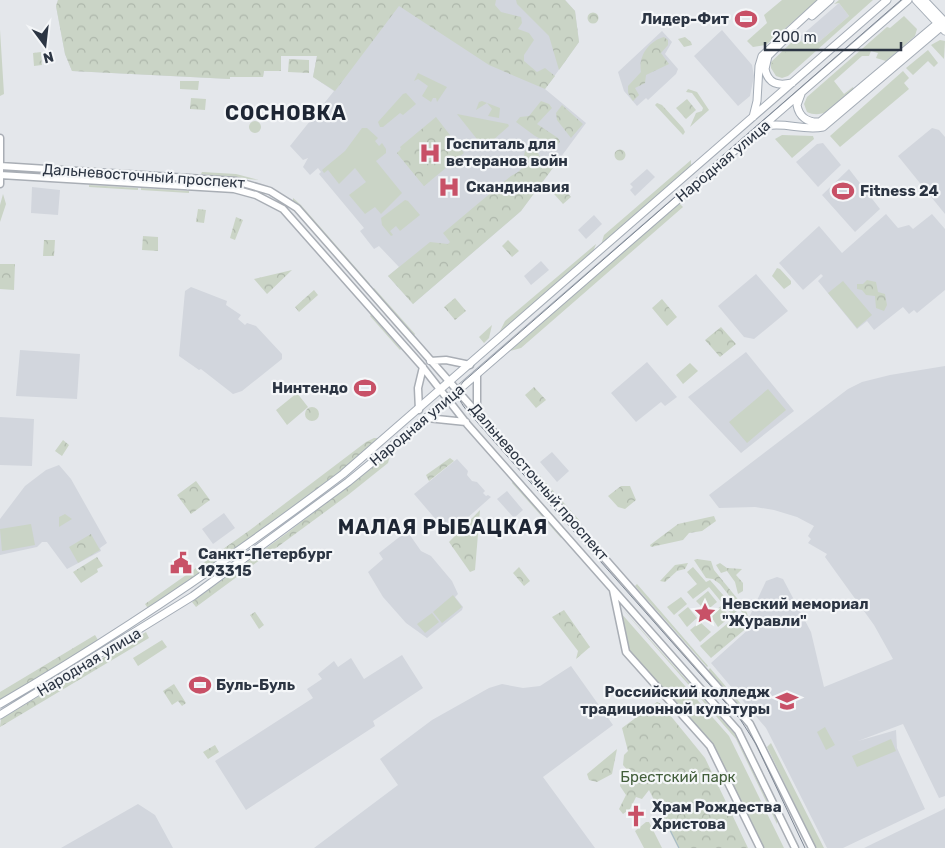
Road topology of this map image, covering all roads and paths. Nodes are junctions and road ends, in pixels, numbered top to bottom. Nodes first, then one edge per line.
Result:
1 (823, 0) edge
2 (830, 0) edge
3 (887, 0) edge
4 (908, 0) edge
5 (916, 0) edge
6 (924, 0) edge
7 (943, 25) edge
8 (792, 83) junction
9 (801, 93) junction
10 (753, 117) junction
11 (765, 126) junction
12 (0, 138) edge
13 (1, 165) edge
14 (1, 176) edge
15 (0, 184) edge
16 (430, 361) junction
17 (470, 365) junction
18 (423, 367) junction
19 (477, 374) junction
20 (451, 382) junction
21 (458, 390) junction
22 (441, 391) junction
23 (448, 399) junction
24 (419, 410) junction
25 (478, 412) junction
26 (427, 418) junction
27 (466, 422) junction
28 (613, 588) junction
29 (0, 704) edge
30 (0, 715) edge
31 (760, 848) edge
32 (795, 848) edge
33 (812, 848) edge

1 - 10 main road
2 - 8 main road
3 - 8 main road, Народная улица
4 - 9 main road, Народная улица
5 - 7 main road
6 - 7 main road
7 - 9 main road
7 - 11 main road
8 - 10 main road, Народная улица
9 - 11 main road, Народная улица
10 - 17 main road, Народная улица
11 - 19 main road, Народная улица
12 - 13 street
13 - 14 street
13 - 16 street, Дальневосточный проспект
14 - 15 street
14 - 18 street, Дальневосточный проспект
16 - 17 street
16 - 20 street, Дальневосточный проспект
17 - 20 main road, Народная улица
18 - 22 street, Дальневосточный проспект
18 - 24 street
19 - 21 main road, Народная улица
19 - 25 street
20 - 21 street, Дальневосточный проспект
20 - 22 main road, Народная улица
21 - 23 main road, Народная улица
21 - 25 street, Дальневосточный проспект
22 - 23 street, Дальневосточный проспект
22 - 24 main road, Народная улица
23 - 26 main road, Народная улица
23 - 27 street, Дальневосточный проспект
24 - 29 main road, Народная улица
25 - 33 street, Дальневосточный проспект
26 - 27 street
26 - 30 main road, Народная улица
27 - 28 street, Дальневосточный проспект
28 - 31 street
28 - 32 street, Дальневосточный проспект

